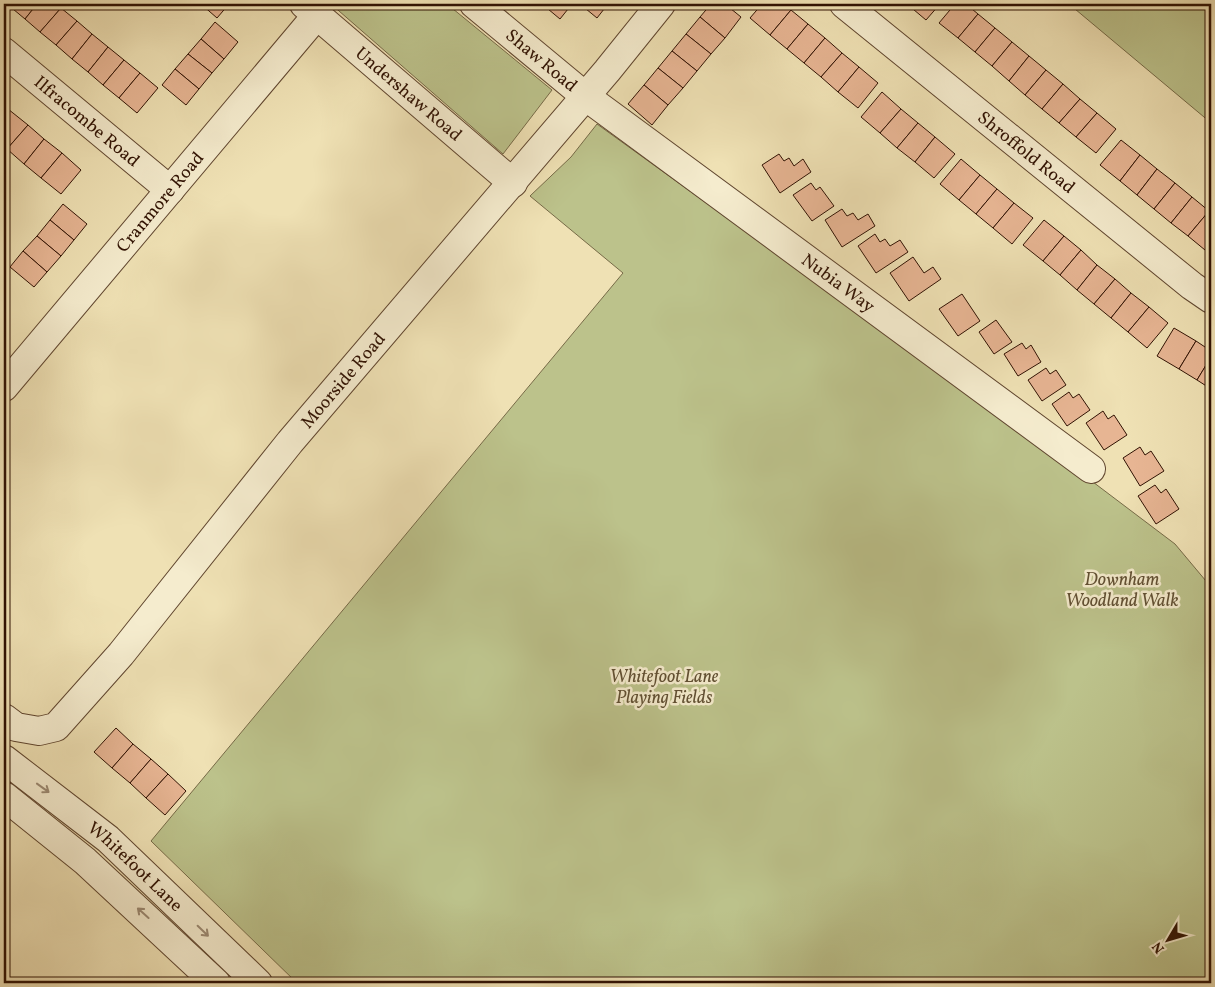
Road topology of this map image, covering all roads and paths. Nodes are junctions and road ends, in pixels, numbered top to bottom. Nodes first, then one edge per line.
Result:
1 (474, 4) edge
2 (661, 4) edge
3 (844, 4) edge
4 (310, 9) edge
5 (4, 52) edge
6 (585, 96) junction
7 (513, 183) junction
8 (170, 190) junction
9 (1211, 299) edge
10 (9, 371) edge
11 (1091, 468) dead end
12 (10, 722) edge
13 (4, 759) edge
14 (4, 796) edge
15 (216, 983) edge
16 (258, 983) edge

1 - 6 street, Shaw Road
2 - 6 street, Moorside Road
3 - 9 street, Shroffold Road
4 - 7 street, Undershaw Road
4 - 8 street, Cranmore Road
5 - 8 street, Ilfracombe Road
6 - 7 street, Moorside Road
6 - 11 street, Nubia Way
7 - 12 street, Moorside Road
8 - 10 street, Cranmore Road
13 -> 16 street, Whitefoot Lane
15 -> 14 street, Whitefoot Lane

